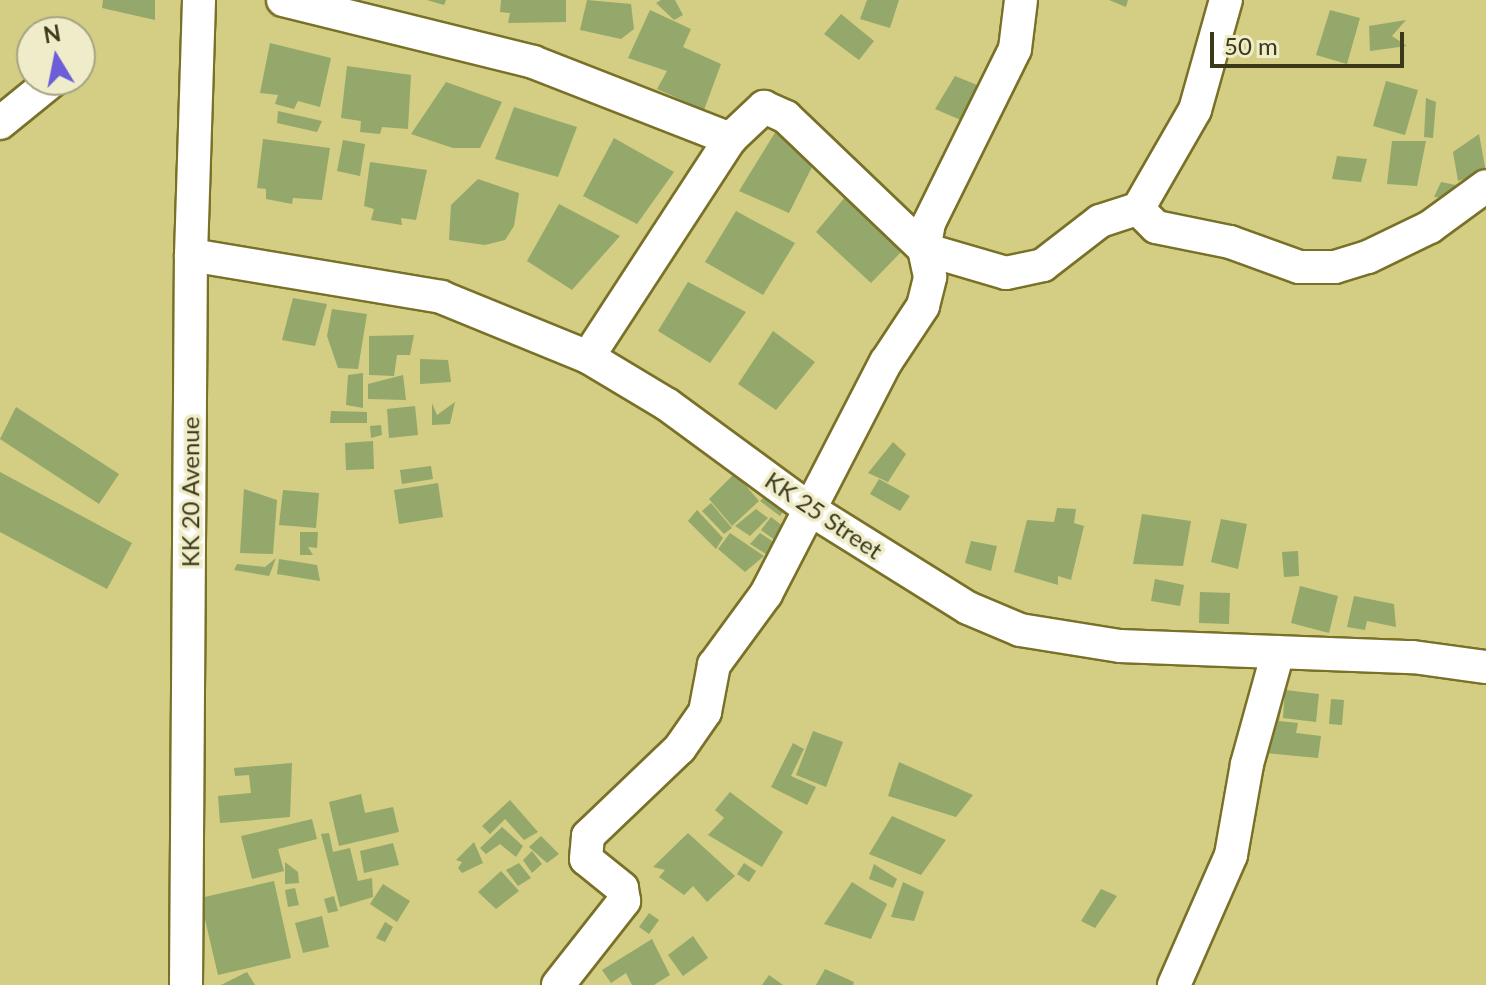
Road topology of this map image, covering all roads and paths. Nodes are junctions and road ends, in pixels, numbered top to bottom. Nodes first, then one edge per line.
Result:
1 (199, 0) edge
2 (283, 0) edge
3 (1021, 0) edge
4 (1226, 0) edge
5 (33, 96) edge
6 (0, 123) edge
7 (730, 139) junction
8 (1486, 186) edge
9 (1138, 209) junction
10 (924, 249) junction
11 (191, 255) junction
12 (588, 357) junction
13 (811, 510) junction
14 (1278, 652) junction
15 (1486, 667) edge
16 (186, 985) edge
17 (558, 985) edge
18 (1174, 985) edge

1 - 11 street, KK 20 Avenue
2 - 7 street
3 - 10 street
4 - 9 street
5 - 6 street
7 - 10 street
7 - 12 street
8 - 9 street
9 - 10 street
10 - 13 street
11 - 12 street, KK 25 Street
11 - 16 street, KK 20 Avenue
12 - 13 street, KK 25 Street
13 - 14 street, KK 25 Street
13 - 17 street
14 - 15 street, KK 25 Street
14 - 18 street

